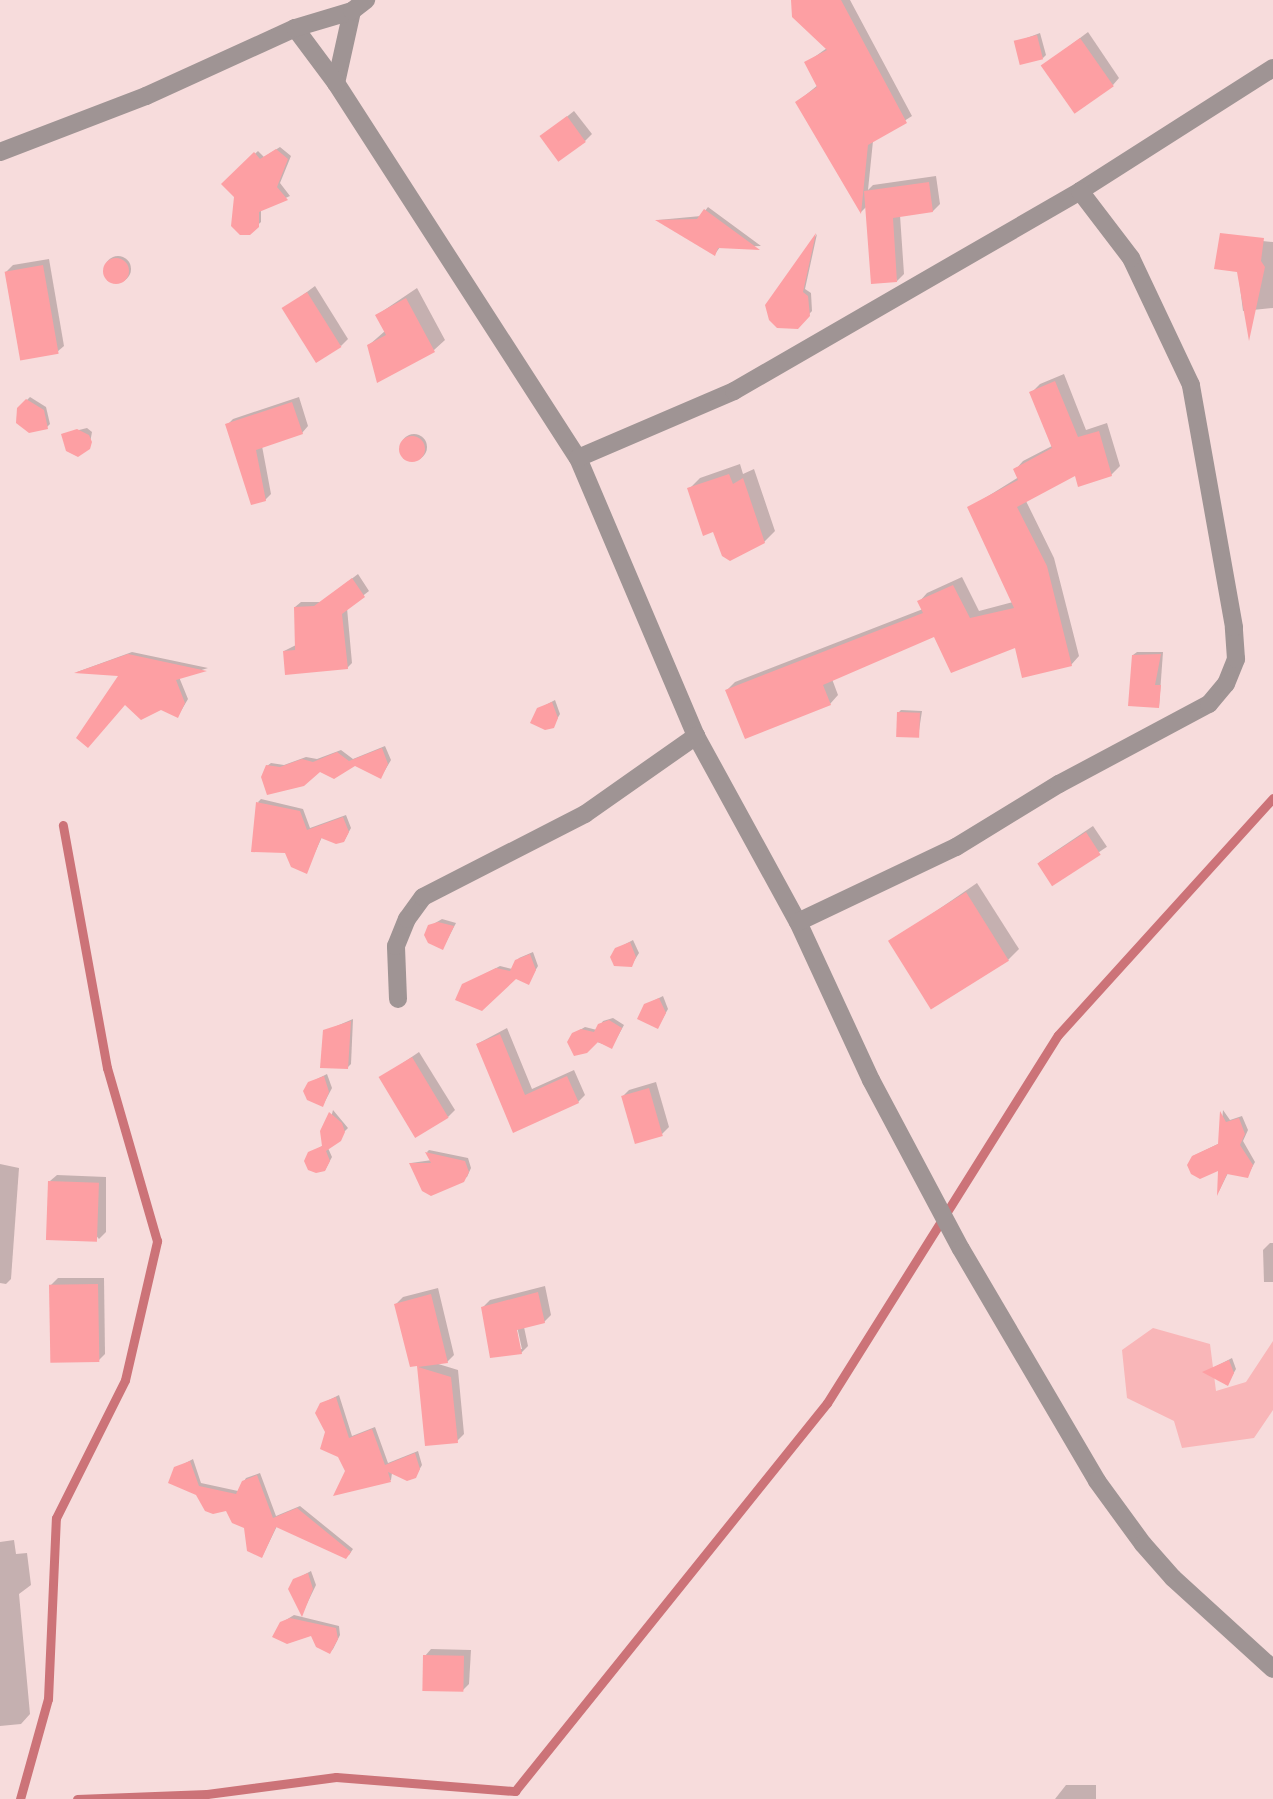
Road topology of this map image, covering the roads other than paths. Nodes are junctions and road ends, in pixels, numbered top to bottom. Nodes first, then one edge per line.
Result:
1 (359, 5) edge
2 (295, 28) junction
3 (1273, 68) edge
4 (336, 83) junction
5 (0, 152) edge
6 (1080, 191) junction
7 (578, 458) junction
8 (696, 736) junction
9 (798, 922) junction
10 (398, 999) dead end
11 (1273, 1669) edge

1 - 2 street
1 - 4 street
2 - 4 street
2 - 5 street
3 - 6 street
4 - 7 street
6 - 7 street
6 - 9 street
7 - 8 street
8 - 9 street
8 - 10 street
9 - 11 street

